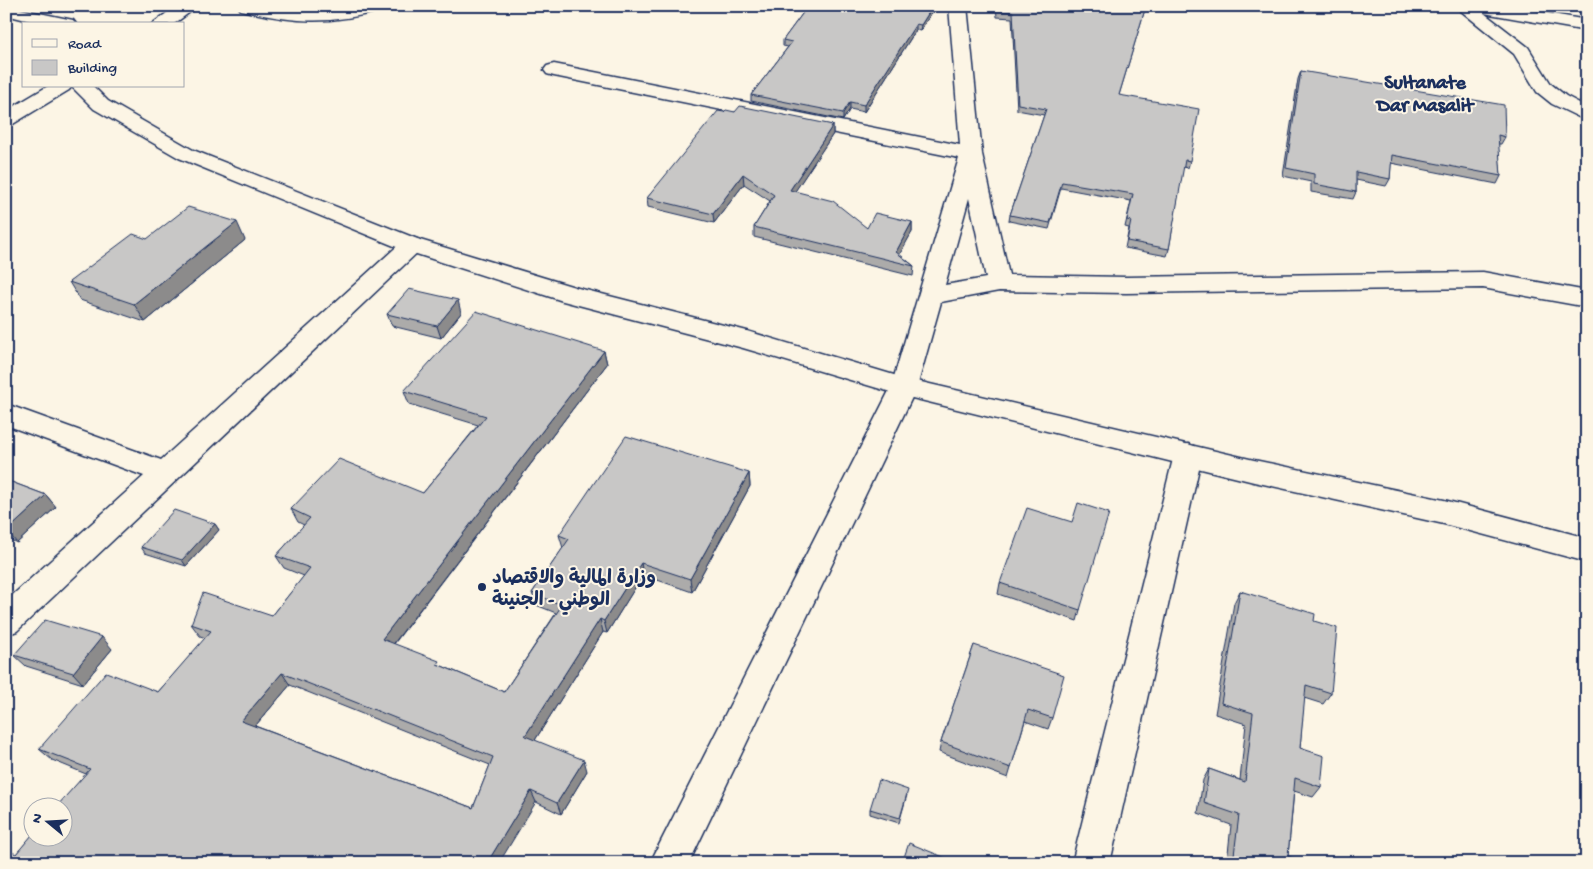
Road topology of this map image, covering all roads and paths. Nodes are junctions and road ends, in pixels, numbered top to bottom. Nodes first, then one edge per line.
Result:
1 (189, 6) edge
2 (247, 6) edge
3 (377, 6) edge
4 (958, 6) edge
5 (1464, 6) edge
6 (1476, 6) edge
7 (6, 10) edge
8 (58, 22) edge
9 (164, 22) edge
10 (1587, 26) edge
11 (554, 70) dead end
12 (59, 88) edge
13 (83, 88) edge
14 (1587, 115) edge
15 (6, 120) edge
16 (971, 154) junction
17 (412, 245) junction
18 (999, 283) junction
19 (930, 296) junction
20 (1587, 299) edge
21 (904, 387) junction
22 (6, 414) edge
23 (1188, 455) junction
24 (166, 473) junction
25 (1587, 550) edge
26 (6, 621) edge
27 (670, 863) edge
28 (1091, 863) edge

1 - 9 main road
2 - 3 main road
4 - 16 main road
5 - 14 main road
6 - 10 main road
7 - 8 main road
11 - 16 main road
12 - 15 main road
13 - 17 main road
16 - 18 main road
16 - 19 main road
17 - 21 main road
17 - 24 main road
18 - 19 main road
18 - 20 main road
19 - 21 main road
21 - 23 main road
21 - 27 main road
22 - 24 main road
23 - 25 main road
23 - 28 main road
24 - 26 main road

